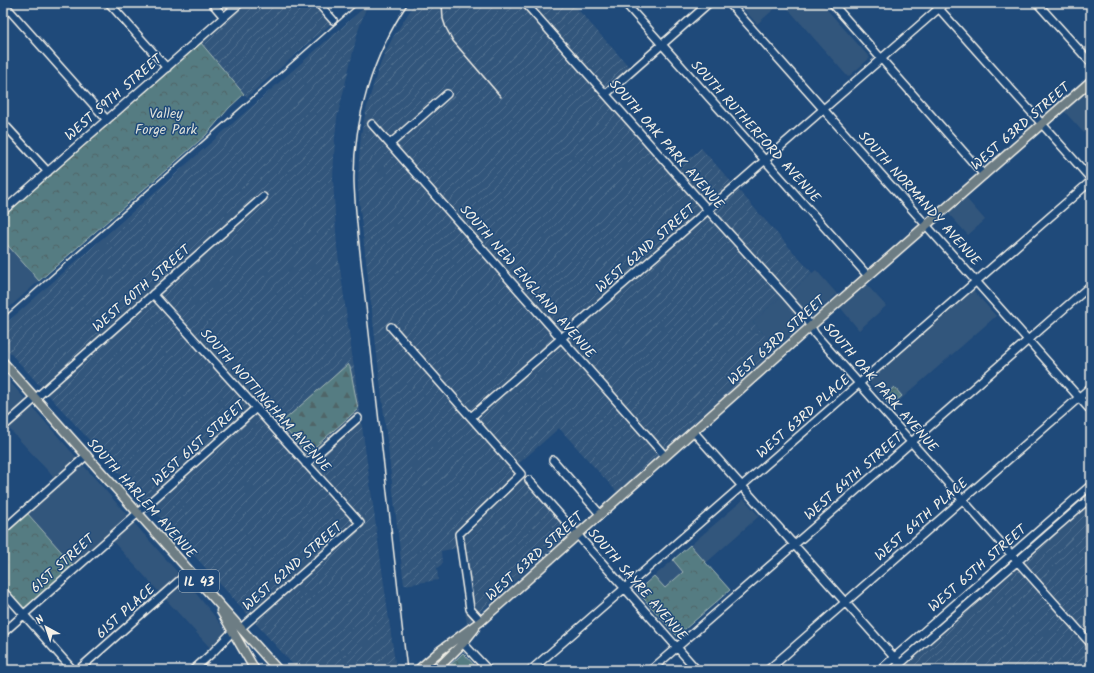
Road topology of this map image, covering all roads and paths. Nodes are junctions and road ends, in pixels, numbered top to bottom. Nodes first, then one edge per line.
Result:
1 (109, 3) edge
2 (212, 3) edge
3 (240, 3) edge
4 (318, 3) edge
5 (525, 3) edge
6 (625, 3) edge
7 (709, 3) edge
8 (729, 3) edge
9 (832, 3) edge
10 (946, 3) edge
11 (1038, 3) edge
12 (4, 4) edge
13 (936, 6) edge
14 (224, 17) junction
15 (333, 20) dead end
16 (662, 45) junction
17 (881, 59) junction
18 (1091, 63) edge
19 (167, 68) junction
20 (1091, 81) edge
21 (447, 94) dead end
22 (606, 94) junction
23 (823, 110) junction
24 (107, 120) junction
25 (3, 123) edge
26 (372, 124) dead end
27 (1042, 124) junction
28 (390, 144) junction
29 (765, 160) junction
30 (48, 172) junction
31 (984, 175) junction
32 (1091, 180) edge
33 (263, 197) dead end
34 (708, 210) junction
35 (3, 211) edge
36 (926, 225) junction
37 (868, 276) junction
38 (976, 282) junction
39 (1091, 285) edge
40 (153, 294) junction
41 (810, 326) junction
42 (391, 327) dead end
43 (561, 338) junction
44 (1028, 340) junction
45 (3, 362) edge
46 (860, 383) junction
47 (1091, 387) edge
48 (1079, 397) junction
49 (35, 398) junction
50 (256, 408) junction
51 (1091, 411) edge
52 (471, 417) junction
53 (358, 418) dead end
54 (3, 427) edge
55 (693, 431) junction
56 (912, 442) junction
57 (87, 455) junction
58 (665, 456) junction
59 (553, 460) dead end
60 (306, 464) junction
61 (529, 480) dead end
62 (1091, 485) edge
63 (742, 486) junction
64 (1091, 498) edge
65 (962, 499) junction
66 (138, 513) junction
67 (600, 514) junction
68 (360, 523) joint
69 (3, 530) edge
70 (577, 534) junction
71 (794, 544) junction
72 (1012, 554) junction
73 (1018, 562) junction
74 (190, 571) junction
75 (625, 589) junction
76 (3, 591) edge
77 (212, 596) junction
78 (845, 602) junction
79 (24, 615) junction
80 (481, 621) junction
81 (241, 628) junction
82 (233, 631) junction
83 (3, 633) edge
84 (461, 640) junction
85 (1091, 644) edge
86 (677, 647) junction
87 (895, 657) junction
88 (900, 664) junction
89 (73, 670) edge
90 (78, 670) edge
91 (193, 670) edge
92 (255, 670) edge
93 (278, 670) edge
94 (418, 670) edge
95 (436, 670) edge
96 (488, 670) edge
97 (531, 670) edge
98 (651, 670) edge
99 (697, 670) edge
100 (768, 670) edge
101 (880, 670) edge
102 (893, 670) edge

1 - 19 street
2 - 14 street
3 - 14 street, WEST 59TH STREET
4 - 15 street
5 - 22 street, SOUTH OAK PARK AVENUE
6 - 16 street, SOUTH RUTHERFORD AVENUE
7 - 16 street
8 - 23 street, SOUTH NORMANDY AVENUE
9 - 17 street
10 - 13 street, WEST 62ND STREET
11 - 18 street
12 - 24 street
13 - 17 street, WEST 62ND STREET
13 - 27 street
14 - 19 street, WEST 59TH STREET
16 - 22 street
16 - 29 street, SOUTH RUTHERFORD AVENUE
17 - 23 street, WEST 62ND STREET
17 - 31 street
19 - 24 street, WEST 59TH STREET
20 - 27 main road, WEST 63RD STREET
21 - 28 street
22 - 34 street, SOUTH OAK PARK AVENUE
23 - 29 street, WEST 62ND STREET
23 - 36 street, SOUTH NORMANDY AVENUE
24 - 30 street, WEST 59TH STREET
25 - 30 street
26 - 28 street, SOUTH NEW ENGLAND AVENUE
27 - 31 main road, WEST 63RD STREET
27 - 32 street
28 - 43 street, SOUTH NEW ENGLAND AVENUE
29 - 34 street, WEST 62ND STREET
29 - 37 street, SOUTH RUTHERFORD AVENUE
30 - 35 street, WEST 59TH STREET
31 - 36 main road, WEST 63RD STREET
32 - 38 street, WEST 63RD PLACE
33 - 40 street, WEST 60TH STREET
34 - 41 street, SOUTH OAK PARK AVENUE
34 - 43 street, WEST 62ND STREET
36 - 37 main road, WEST 63RD STREET
36 - 38 street, SOUTH NORMANDY AVENUE
37 - 41 main road, WEST 63RD STREET
38 - 44 street, SOUTH NORMANDY AVENUE
38 - 46 street, WEST 63RD PLACE
39 - 44 street, WEST 64TH STREET
40 - 49 street, WEST 60TH STREET
40 - 50 street, SOUTH NOTTINGHAM AVENUE
41 - 46 street, SOUTH OAK PARK AVENUE
41 - 55 main road, WEST 63RD STREET
42 - 52 street
43 - 52 street, WEST 62ND STREET
43 - 58 street, SOUTH NEW ENGLAND AVENUE
44 - 48 street, SOUTH NORMANDY AVENUE
44 - 56 street, WEST 64TH STREET
45 - 49 main road, SOUTH HARLEM AVENUE / IL 43
46 - 56 street, SOUTH OAK PARK AVENUE
46 - 63 street, WEST 63RD PLACE
47 - 48 street, WEST 64TH PLACE
48 - 51 street, SOUTH NORMANDY AVENUE
48 - 65 street, WEST 64TH PLACE
49 - 54 street, WEST 60TH STREET
49 - 57 main road, SOUTH HARLEM AVENUE / IL 43
50 - 60 street, SOUTH NOTTINGHAM AVENUE
50 - 66 street, WEST 61ST STREET
52 - 80 street
53 - 60 street
55 - 58 main road, WEST 63RD STREET
55 - 63 street
56 - 65 street, SOUTH OAK PARK AVENUE
56 - 71 street, WEST 64TH STREET
57 - 66 main road, SOUTH HARLEM AVENUE / IL 43
57 - 69 street
58 - 67 main road, WEST 63RD STREET
59 - 67 street
60 - 68 street, SOUTH NOTTINGHAM AVENUE
61 - 70 street, SOUTH SAYRE AVENUE
62 - 72 street, WEST 65TH STREET
63 - 71 street
63 - 75 street, WEST 63RD PLACE
64 - 73 street, WEST 65TH STREET
65 - 72 street, SOUTH OAK PARK AVENUE
65 - 78 street, WEST 64TH PLACE
66 - 74 main road, SOUTH HARLEM AVENUE / IL 43
66 - 79 street, 61ST STREET
67 - 70 main road, WEST 63RD STREET
68 - 81 street, WEST 62ND STREET
70 - 75 street, SOUTH SAYRE AVENUE
70 - 80 main road, WEST 63RD STREET
71 - 78 street
71 - 86 street, WEST 64TH STREET
72 - 73 street, SOUTH OAK PARK AVENUE
72 - 87 street, WEST 65TH STREET
73 - 85 street, SOUTH OAK PARK AVENUE
73 - 88 street, WEST 65TH STREET
74 - 77 main road, SOUTH HARLEM AVENUE / IL 43
74 - 90 street, 61ST PLACE
75 - 86 street, SOUTH SAYRE AVENUE
75 - 97 street, WEST 63RD PLACE
76 - 79 street
77 - 81 main road, SOUTH HARLEM AVENUE / IL 43
77 - 82 main road
78 - 87 street
78 - 100 street, WEST 64TH PLACE
79 - 83 street, 61ST STREET
79 - 89 street
80 - 84 main road, WEST 63RD STREET
81 - 93 main road, SOUTH HARLEM AVENUE / IL 43
82 - 91 street
82 - 92 main road
84 - 94 main road, WEST 63RD STREET
84 - 95 main road, WEST 63RD STREET
84 - 96 street
86 - 98 street, WEST 64TH STREET
86 - 99 street, SOUTH SAYRE AVENUE
87 - 88 street
87 - 101 street, WEST 65TH STREET
88 - 102 street, WEST 65TH STREET

